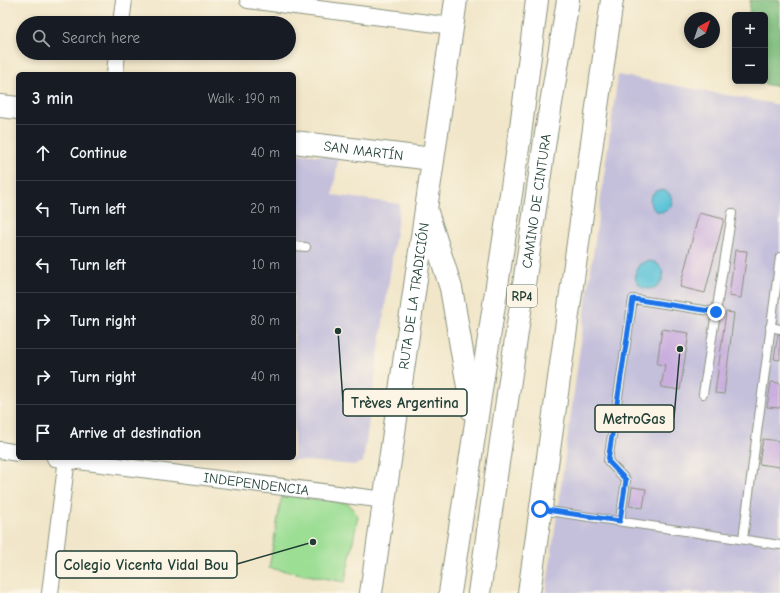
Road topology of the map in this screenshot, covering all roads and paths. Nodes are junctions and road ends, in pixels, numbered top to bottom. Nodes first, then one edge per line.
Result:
1 (124, 0) edge
2 (248, 0) edge
3 (456, 0) edge
4 (537, 0) edge
5 (568, 0) edge
6 (612, 0) edge
7 (122, 16) edge
8 (452, 26) junction
9 (116, 60) edge
10 (115, 72) edge
11 (0, 106) edge
12 (16, 108) edge
13 (296, 142) edge
14 (432, 160) junction
15 (426, 209) junction
16 (732, 213) dead end
17 (296, 246) edge
18 (306, 247) dead end
19 (780, 257) edge
20 (716, 312) junction
21 (770, 327) junction
22 (780, 328) edge
23 (703, 394) dead end
24 (475, 429) junction
25 (0, 450) edge
26 (16, 453) edge
27 (63, 460) edge
28 (71, 460) edge
29 (385, 500) junction
30 (540, 509) junction
31 (620, 521) junction
32 (743, 539) junction
33 (780, 545) edge
34 (50, 593) edge
35 (371, 593) edge
36 (450, 593) edge
37 (479, 593) edge
38 (528, 593) edge

1 - 7 street
2 - 8 street
3 - 8 main road, RUTA DE LA TRADICIÓN
4 - 24 main road, CAMINO DE CINTURA / RP4
5 - 37 main road, CAMINO DE CINTURA / RP4
6 - 30 main road
8 - 14 main road, RUTA DE LA TRADICIÓN
9 - 10 street
11 - 12 main road
13 - 14 main road, SAN MARTÍN
14 - 15 main road, RUTA DE LA TRADICIÓN
15 - 24 main road
15 - 29 main road, RUTA DE LA TRADICIÓN
16 - 20 lane
17 - 18 lane
19 - 21 lane
20 - 23 lane
20 - 31 lane
21 - 22 lane
21 - 32 lane
24 - 36 main road, CAMINO DE CINTURA / RP4
25 - 26 street
27 - 34 street
28 - 29 street, INDEPENDENCIA
29 - 35 main road, RUTA DE LA TRADICIÓN
30 - 31 lane
30 - 38 main road
31 - 32 lane
32 - 33 lane

